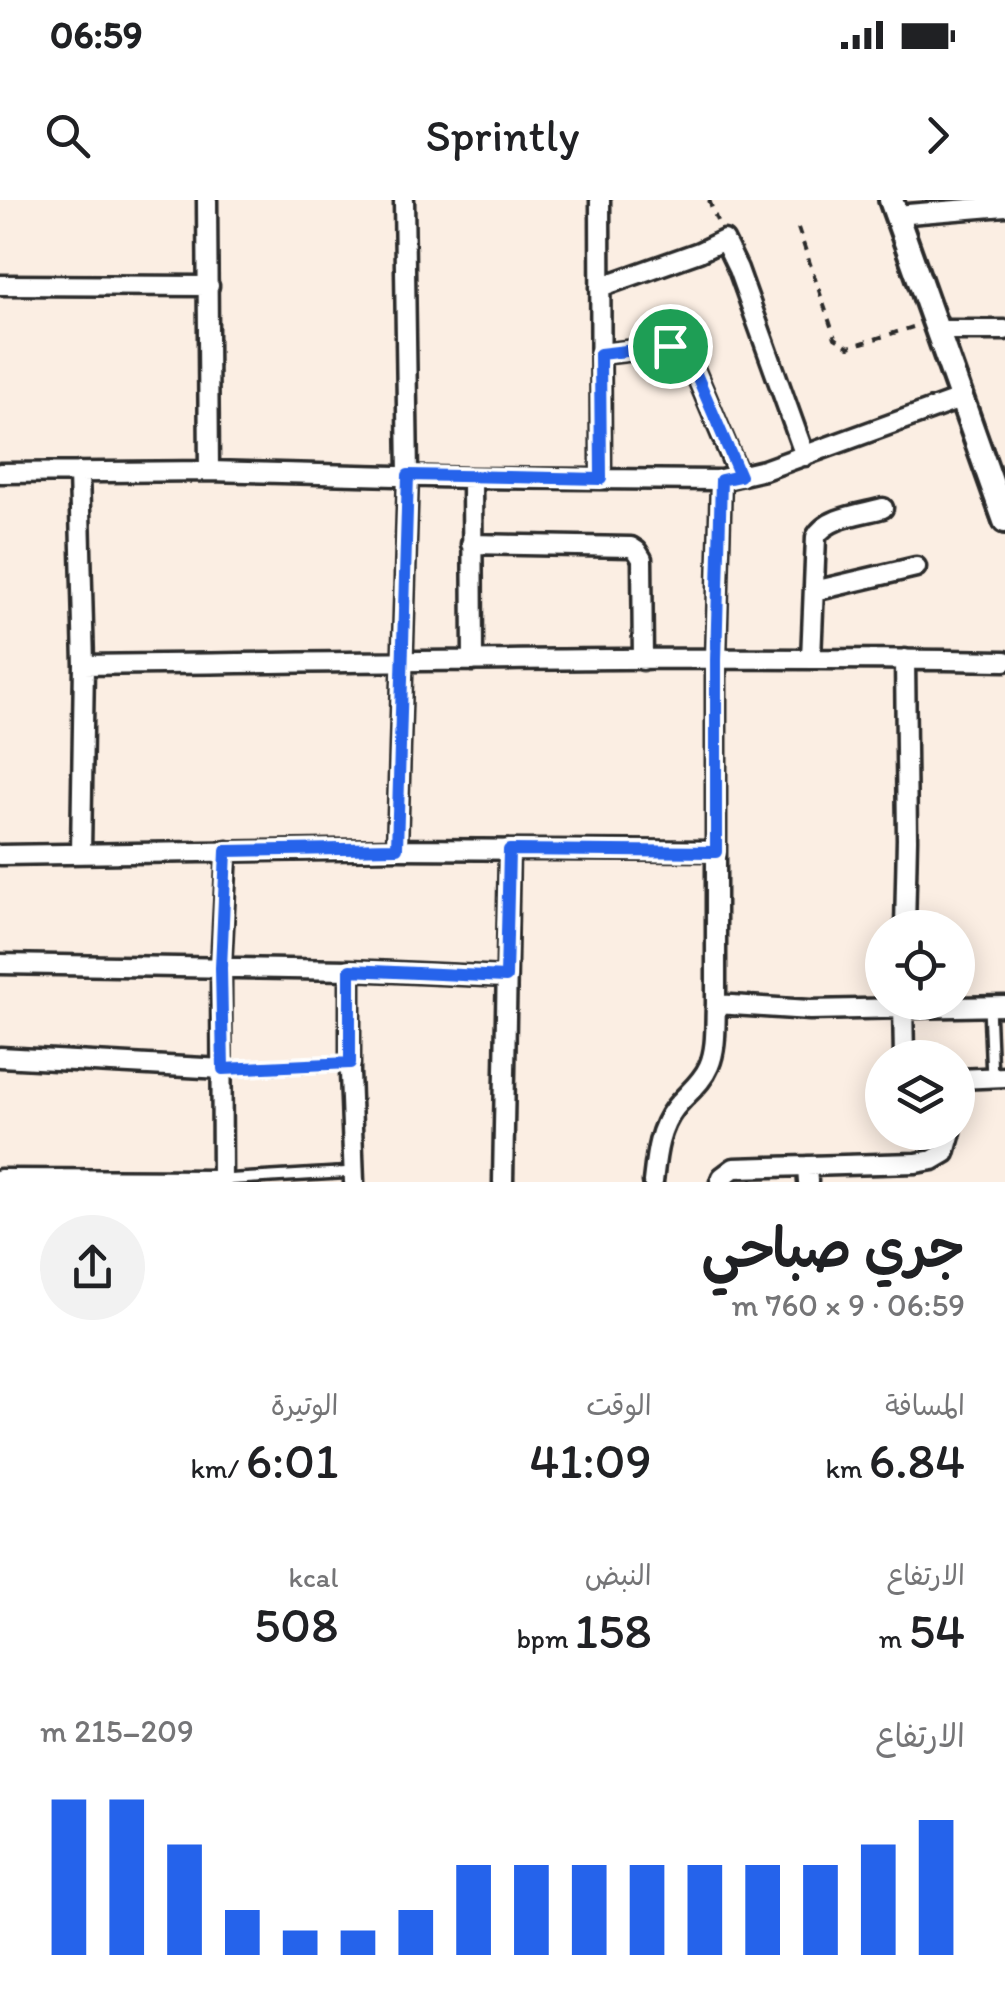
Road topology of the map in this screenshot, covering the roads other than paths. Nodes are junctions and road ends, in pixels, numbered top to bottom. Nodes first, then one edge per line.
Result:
1 (208, 200) edge
2 (404, 200) edge
3 (600, 200) edge
4 (1005, 206) edge
5 (894, 207) edge
6 (0, 285) edge
7 (209, 286) junction
8 (600, 287) junction
9 (934, 325) junction
10 (1005, 330) edge
11 (600, 354) junction
12 (960, 399) junction
13 (805, 456) junction
14 (209, 471) junction
15 (79, 472) junction
16 (0, 473) edge
17 (408, 475) junction
18 (472, 478) junction
19 (730, 478) junction
20 (601, 479) junction
21 (882, 508) dead end
22 (1005, 521) edge
23 (472, 544) junction
24 (916, 567) dead end
25 (814, 591) junction
26 (905, 659) junction
27 (643, 660) junction
28 (716, 660) junction
29 (811, 660) junction
30 (472, 661) junction
31 (1005, 662) edge
32 (402, 663) junction
33 (84, 665) junction
34 (397, 848) junction
35 (509, 850) junction
36 (226, 851) junction
37 (716, 852) junction
38 (81, 854) junction
39 (0, 855) edge
40 (905, 910) edge
41 (0, 964) edge
42 (221, 968) junction
43 (350, 970) junction
44 (506, 977) junction
45 (716, 1004) junction
46 (997, 1006) edge
47 (865, 1008) edge
48 (0, 1058) edge
49 (350, 1063) junction
50 (223, 1069) junction
51 (999, 1078) edge
52 (945, 1150) edge
53 (808, 1174) edge
54 (354, 1177) edge
55 (0, 1179) edge
56 (222, 1181) edge
57 (503, 1182) edge
58 (653, 1182) edge
59 (720, 1182) edge

1 - 7 street
2 - 17 street
3 - 8 street
4 - 5 street
5 - 9 street
6 - 7 street
7 - 14 street
8 - 11 street
8 - 13 street
9 - 10 street
9 - 12 street
11 - 19 street
11 - 20 street
12 - 13 street
12 - 22 street
13 - 19 street
14 - 15 street
14 - 17 street
15 - 16 street
15 - 33 street
17 - 18 street
17 - 32 street
18 - 20 street
18 - 23 street
19 - 20 street
19 - 28 street
21 - 25 street
23 - 27 street
23 - 30 street
24 - 25 street
25 - 29 street
26 - 29 street
26 - 31 street
26 - 40 street
27 - 28 street
27 - 30 street
28 - 29 street
28 - 37 street
30 - 32 street
32 - 33 street
32 - 34 street
33 - 38 street
34 - 35 street
34 - 36 street
35 - 37 street
35 - 44 street
36 - 38 street
36 - 42 street
37 - 45 street
38 - 39 street
41 - 42 street
42 - 43 street
42 - 50 street
43 - 44 street
43 - 49 street
44 - 57 street
45 - 47 street
45 - 58 street
46 - 51 lane
48 - 50 street
49 - 50 lane
49 - 54 street
50 - 56 street
52 - 53 street
53 - 59 street
54 - 56 lane
55 - 56 street

